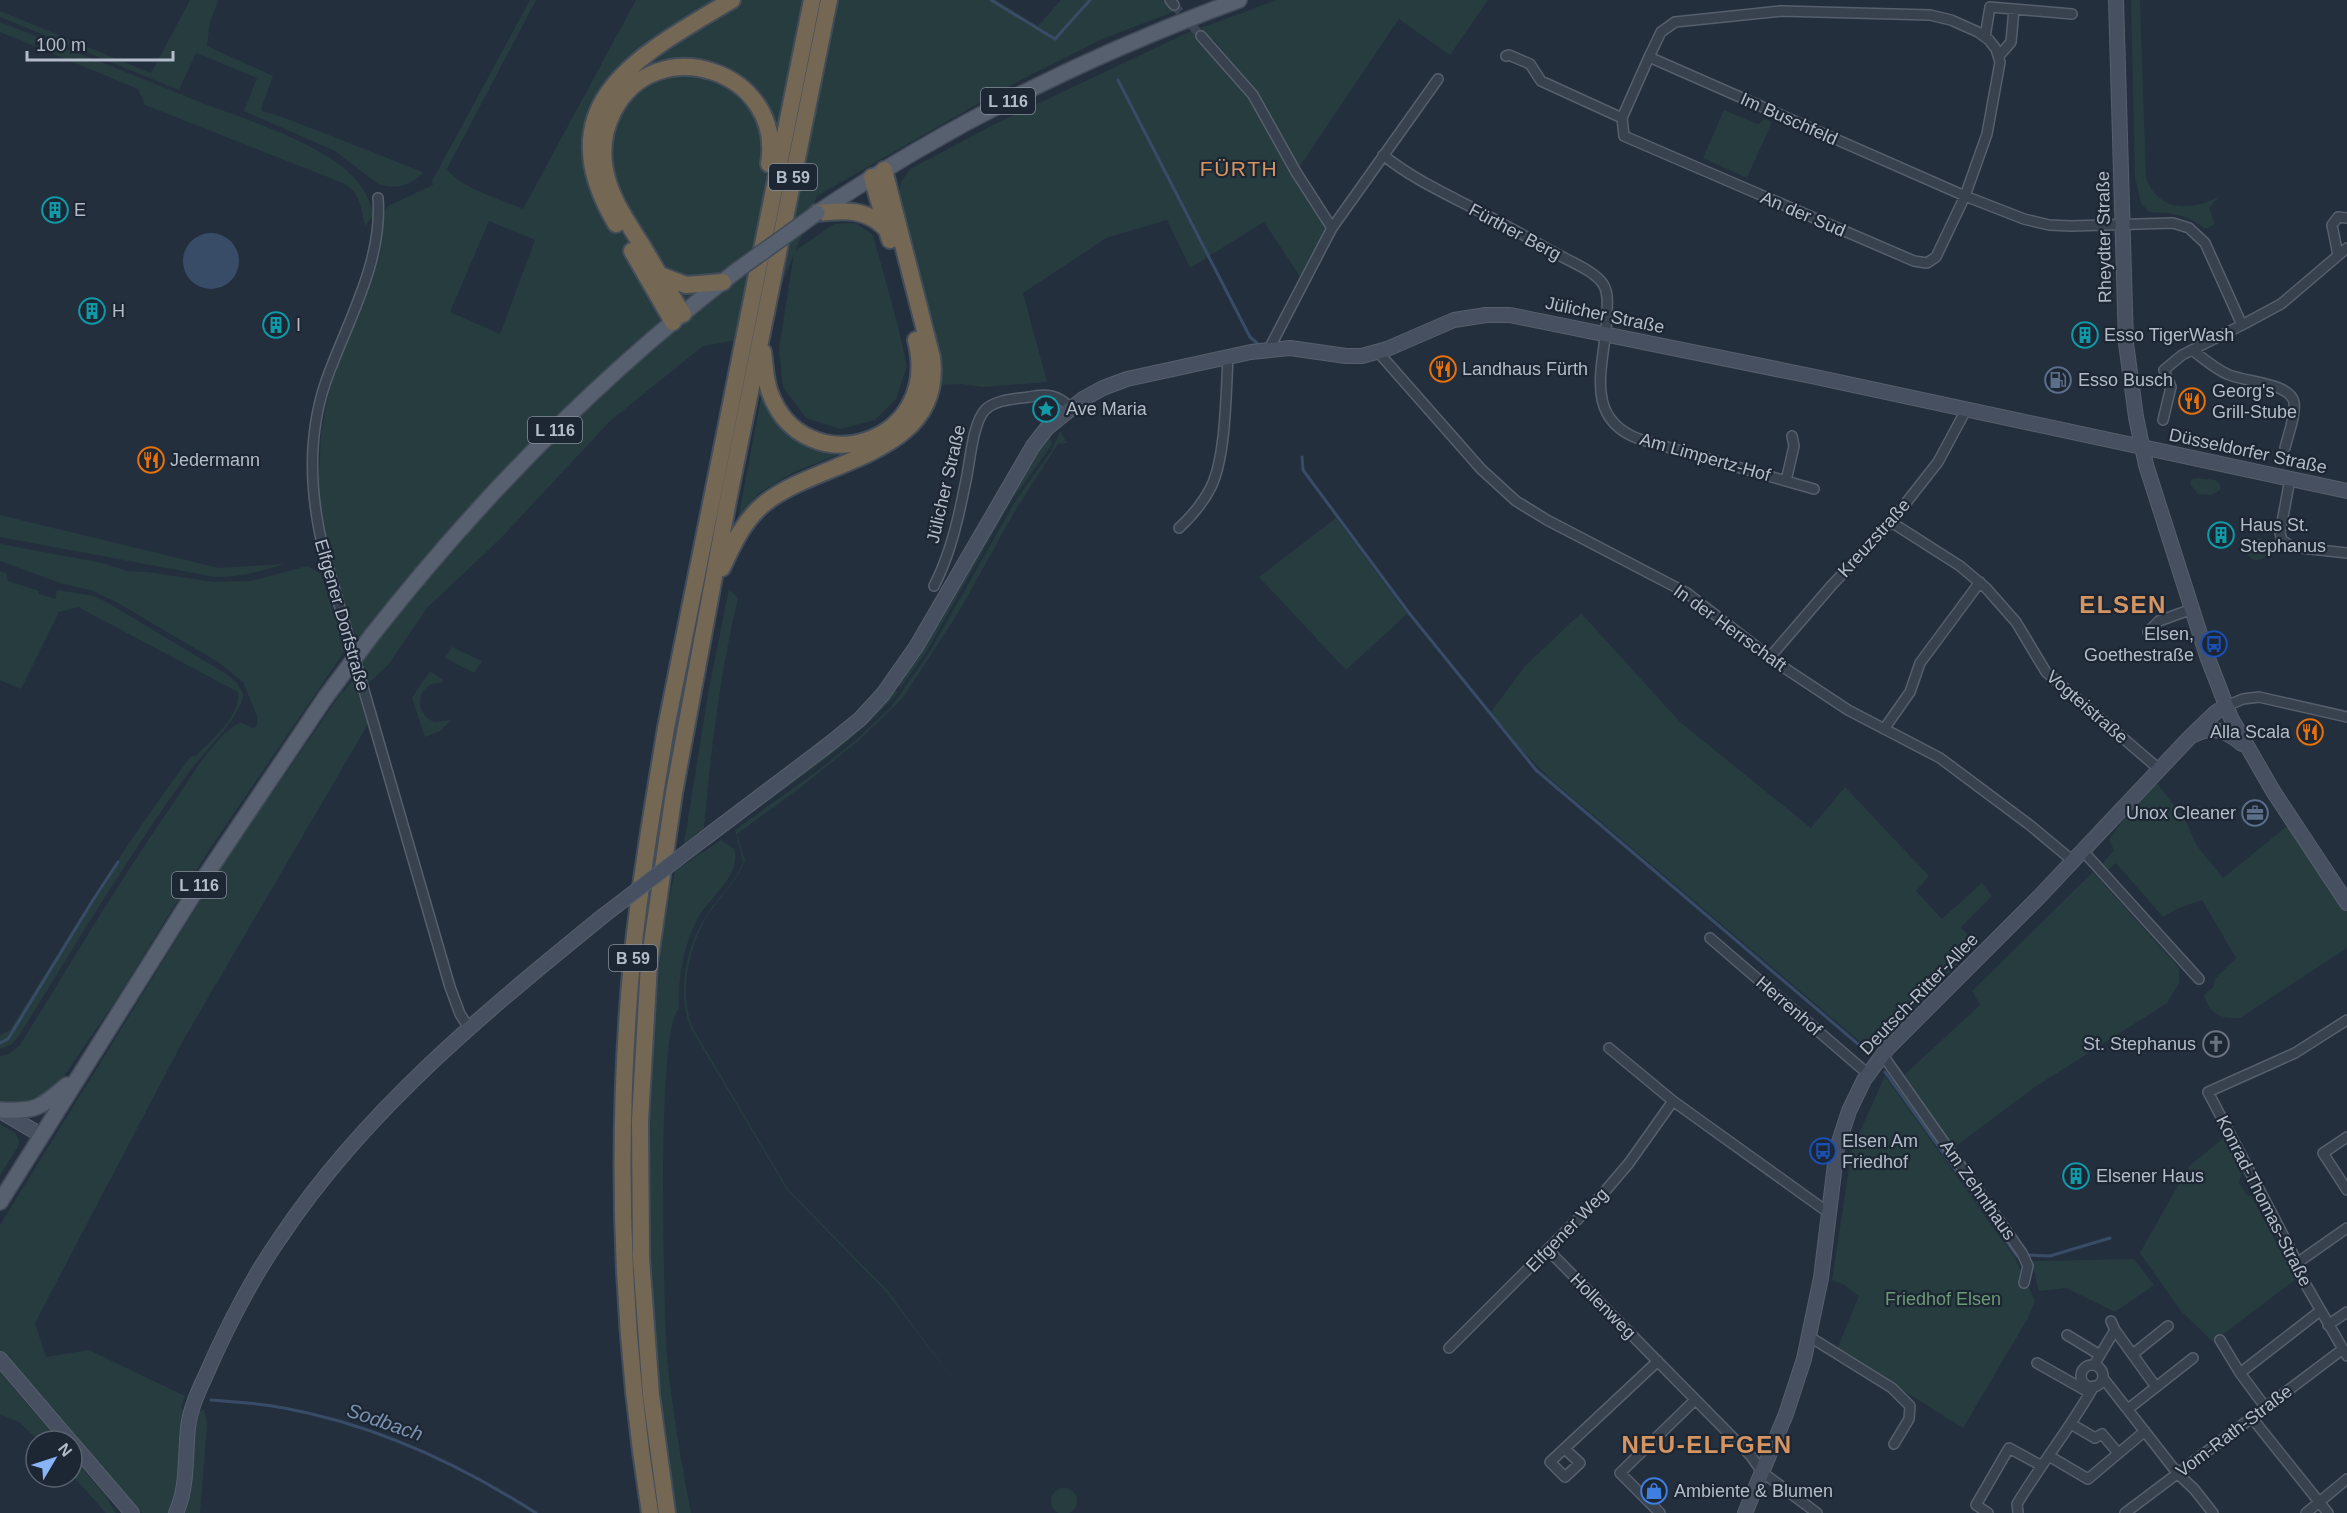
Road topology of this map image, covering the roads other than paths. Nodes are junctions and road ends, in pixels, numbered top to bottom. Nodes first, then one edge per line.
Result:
1 (732, 0) edge
2 (812, 0) edge
3 (829, 0) edge
4 (1239, 0) edge
5 (2116, 0) edge
6 (2014, 9) junction
7 (2072, 14) dead end
8 (1201, 36) tunnel mouth
9 (1985, 37) junction
10 (1506, 56) dead end
11 (1999, 56) junction
12 (1649, 57) junction
13 (1438, 79) dead end
14 (1622, 118) junction
15 (1383, 155) junction
16 (878, 173) junction
17 (1965, 196) junction
18 (378, 198) dead end
19 (817, 213) junction
20 (2347, 218) edge
21 (2122, 223) junction
22 (1332, 228) junction
23 (889, 232) junction
24 (764, 236) junction
25 (2347, 248) edge
26 (2338, 255) junction
27 (660, 275) junction
28 (723, 282) junction
29 (678, 318) junction
30 (2242, 325) junction
31 (1607, 334) junction
32 (761, 336) junction
33 (1269, 348) junction
34 (2192, 350) junction
35 (1378, 352) junction
36 (1228, 357) junction
37 (1069, 409) junction
38 (1966, 410) junction
39 (2163, 420) dead end
40 (1792, 436) dead end
41 (2141, 447) junction
42 (2285, 448) dead end
43 (2290, 479) junction
44 (1786, 481) junction
45 (1814, 489) dead end
46 (2347, 491) edge
47 (1891, 522) junction
48 (1179, 528) dead end
49 (2347, 553) edge
50 (1980, 582) junction
51 (714, 585) junction
52 (934, 586) dead end
53 (2192, 609) junction
54 (2148, 632) dead end
55 (1770, 657) junction
56 (2226, 706) junction
57 (2347, 717) edge
58 (1884, 729) junction
59 (2190, 737) junction
60 (2249, 753) junction
61 (2159, 769) junction
62 (2084, 850) junction
63 (2073, 861) junction
64 (2347, 903) edge
65 (1710, 938) dead end
66 (2199, 979) dead end
67 (2347, 1020) edge
68 (469, 1028) junction
69 (1609, 1048) dead end
70 (1882, 1054) junction
71 (1868, 1074) junction
72 (78, 1076) junction
73 (1673, 1101) junction
74 (0, 1110) edge
75 (41, 1135) junction
76 (2347, 1137) edge
77 (2347, 1190) edge
78 (0, 1202) edge
79 (1829, 1213) junction
80 (2347, 1228) edge
81 (1548, 1250) junction
82 (2297, 1263) junction
83 (2024, 1283) dead end
84 (2320, 1311) junction
85 (2347, 1312) edge
86 (2111, 1321) dead end
87 (2328, 1325) junction
88 (2168, 1326) dead end
89 (2115, 1330) junction
90 (2067, 1335) dead end
91 (1810, 1337) junction
92 (2220, 1340) dead end
93 (1449, 1348) dead end
94 (2345, 1352) edge
95 (2133, 1354) junction
96 (2100, 1355) junction
97 (2193, 1358) dead end
98 (0, 1359) edge
99 (1658, 1361) junction
100 (2037, 1363) dead end
101 (2094, 1365) junction
102 (2240, 1373) junction
103 (2103, 1378) junction
104 (2156, 1387) junction
105 (2092, 1390) junction
106 (1695, 1400) junction
107 (2266, 1408) junction
108 (2128, 1409) junction
109 (2252, 1418) junction
110 (2071, 1424) junction
111 (60, 1429) edge
112 (2145, 1431) junction
113 (1894, 1444) dead end
114 (1565, 1449) dead end
115 (2118, 1453) junction
116 (2049, 1456) junction
117 (84, 1457) edge
118 (2040, 1466) junction
119 (1762, 1472) junction
120 (2178, 1474) junction
121 (2347, 1479) edge
122 (2319, 1502) junction
123 (1982, 1511) edge
124 (132, 1513) edge
125 (176, 1513) edge
126 (650, 1513) edge
127 (667, 1513) edge
128 (1660, 1513) edge
129 (1745, 1513) edge
130 (1817, 1513) edge
131 (2018, 1513) edge
132 (2125, 1513) edge
133 (2213, 1513) edge
134 (2306, 1513) edge
135 (2328, 1513) edge

1 - 29 highway
2 - 24 highway, B 59
3 - 32 highway, B 59
4 - 16 main road, L 116
5 - 21 street, Rheydter Straße
6 - 7 street
6 - 9 street
6 - 11 street
8 - 22 street
9 - 11 street
9 - 12 street
10 - 14 street
11 - 17 street
12 - 14 street
12 - 17 street, Im Buschfeld
13 - 15 street
14 - 17 street, An der Sud
15 - 22 street
15 - 31 street, Fürther Berg
16 - 19 main road, L 116
16 - 23 highway
16 - 51 highway
17 - 21 street, Im Buschfeld
18 - 68 street, Elfgener Dorfstraße
19 - 23 highway
19 - 28 main road, L 116, bridge
20 - 26 street
21 - 30 street, Im Buschfeld
21 - 41 street, Rheydter Straße
22 - 33 street
23 - 32 highway
24 - 27 highway
24 - 126 highway, B 59
25 - 26 street
26 - 30 street
27 - 28 highway
27 - 29 highway
28 - 29 main road, L 116
29 - 72 main road, L 116, bridge
30 - 34 street
31 - 35 street, Jülicher Straße
31 - 38 street, Jülicher Straße
31 - 44 street, Am Limpertz-Hof
32 - 51 highway, B 59
33 - 35 street, Jülicher Straße
33 - 36 street, Jülicher Straße
34 - 39 street
34 - 42 street
35 - 55 street, In der Herrschaft
36 - 37 street, Jülicher Straße
36 - 48 street
37 - 52 street, Jülicher Straße
37 - 68 street, bridge
38 - 41 street, Jülicher Straße
38 - 47 street, Kreuzstraße
40 - 44 street, Am Limpertz-Hof
41 - 43 street, Düsseldorfer Straße
41 - 53 street, Rheydter Straße
43 - 46 street, Düsseldorfer Straße
43 - 49 street
44 - 45 street, Am Limpertz-Hof
47 - 50 street, Vogteistraße
47 - 55 street, Kreuzstraße
50 - 58 street
50 - 61 street, Vogteistraße
51 - 127 highway, B 59
53 - 54 street
53 - 56 street, Rheydter Straße
55 - 58 street, In der Herrschaft
56 - 57 street
56 - 59 street, Deutsch-Ritter-Allee
56 - 60 street, Rheydter Straße
58 - 63 street, In der Herrschaft
59 - 60 street
59 - 61 street, Deutsch-Ritter-Allee
60 - 64 street, Rheydter Straße
61 - 62 street, Deutsch-Ritter-Allee
62 - 63 street, Deutsch-Ritter-Allee
62 - 66 street
63 - 70 street, Deutsch-Ritter-Allee
65 - 71 street, Herrenhof
67 - 82 street, Konrad-Thomas-Straße
68 - 125 street
69 - 73 street
70 - 71 street, Deutsch-Ritter-Allee
70 - 83 street, Am Zehnthaus
71 - 79 street, Deutsch-Ritter-Allee
72 - 74 main road
72 - 75 main road, L 116
73 - 79 street
73 - 81 street, Elfgener Weg
74 - 75 street
75 - 78 main road, L 116
76 - 77 street
79 - 91 street, Deutsch-Ritter-Allee
80 - 82 street
81 - 93 street, Elfgener Weg
81 - 99 street, Hollenweg
82 - 84 street, Konrad-Thomas-Straße
84 - 87 street, Konrad-Thomas-Straße
84 - 102 street
85 - 87 street
86 - 89 street
87 - 94 street, Konrad-Thomas-Straße
88 - 95 street
89 - 95 street
89 - 96 street
90 - 96 street
91 - 113 street
91 - 119 street, Deutsch-Ritter-Allee
92 - 102 street
94 - 107 street, Vom-Rath-Straße
95 - 104 street
96 - 101 street
97 - 104 street
98 - 111 street
99 - 106 street, Hollenweg
99 - 114 street
100 - 105 street
101 - 103 street
101 - 105 street
102 - 107 street
103 - 105 street
103 - 108 street
104 - 108 street
105 - 110 street
106 - 119 street, Hollenweg
106 - 128 street
107 - 109 street, Vom-Rath-Straße
108 - 112 street
109 - 120 street, Vom-Rath-Straße
109 - 122 street
110 - 115 street
110 - 116 street
112 - 115 street
112 - 120 street
115 - 116 street
116 - 118 street
117 - 124 street
118 - 123 street
118 - 131 street
119 - 129 street, Deutsch-Ritter-Allee
119 - 130 street, Hollenweg
120 - 132 street, Vom-Rath-Straße
120 - 133 street
121 - 122 street
122 - 134 street
122 - 135 street

